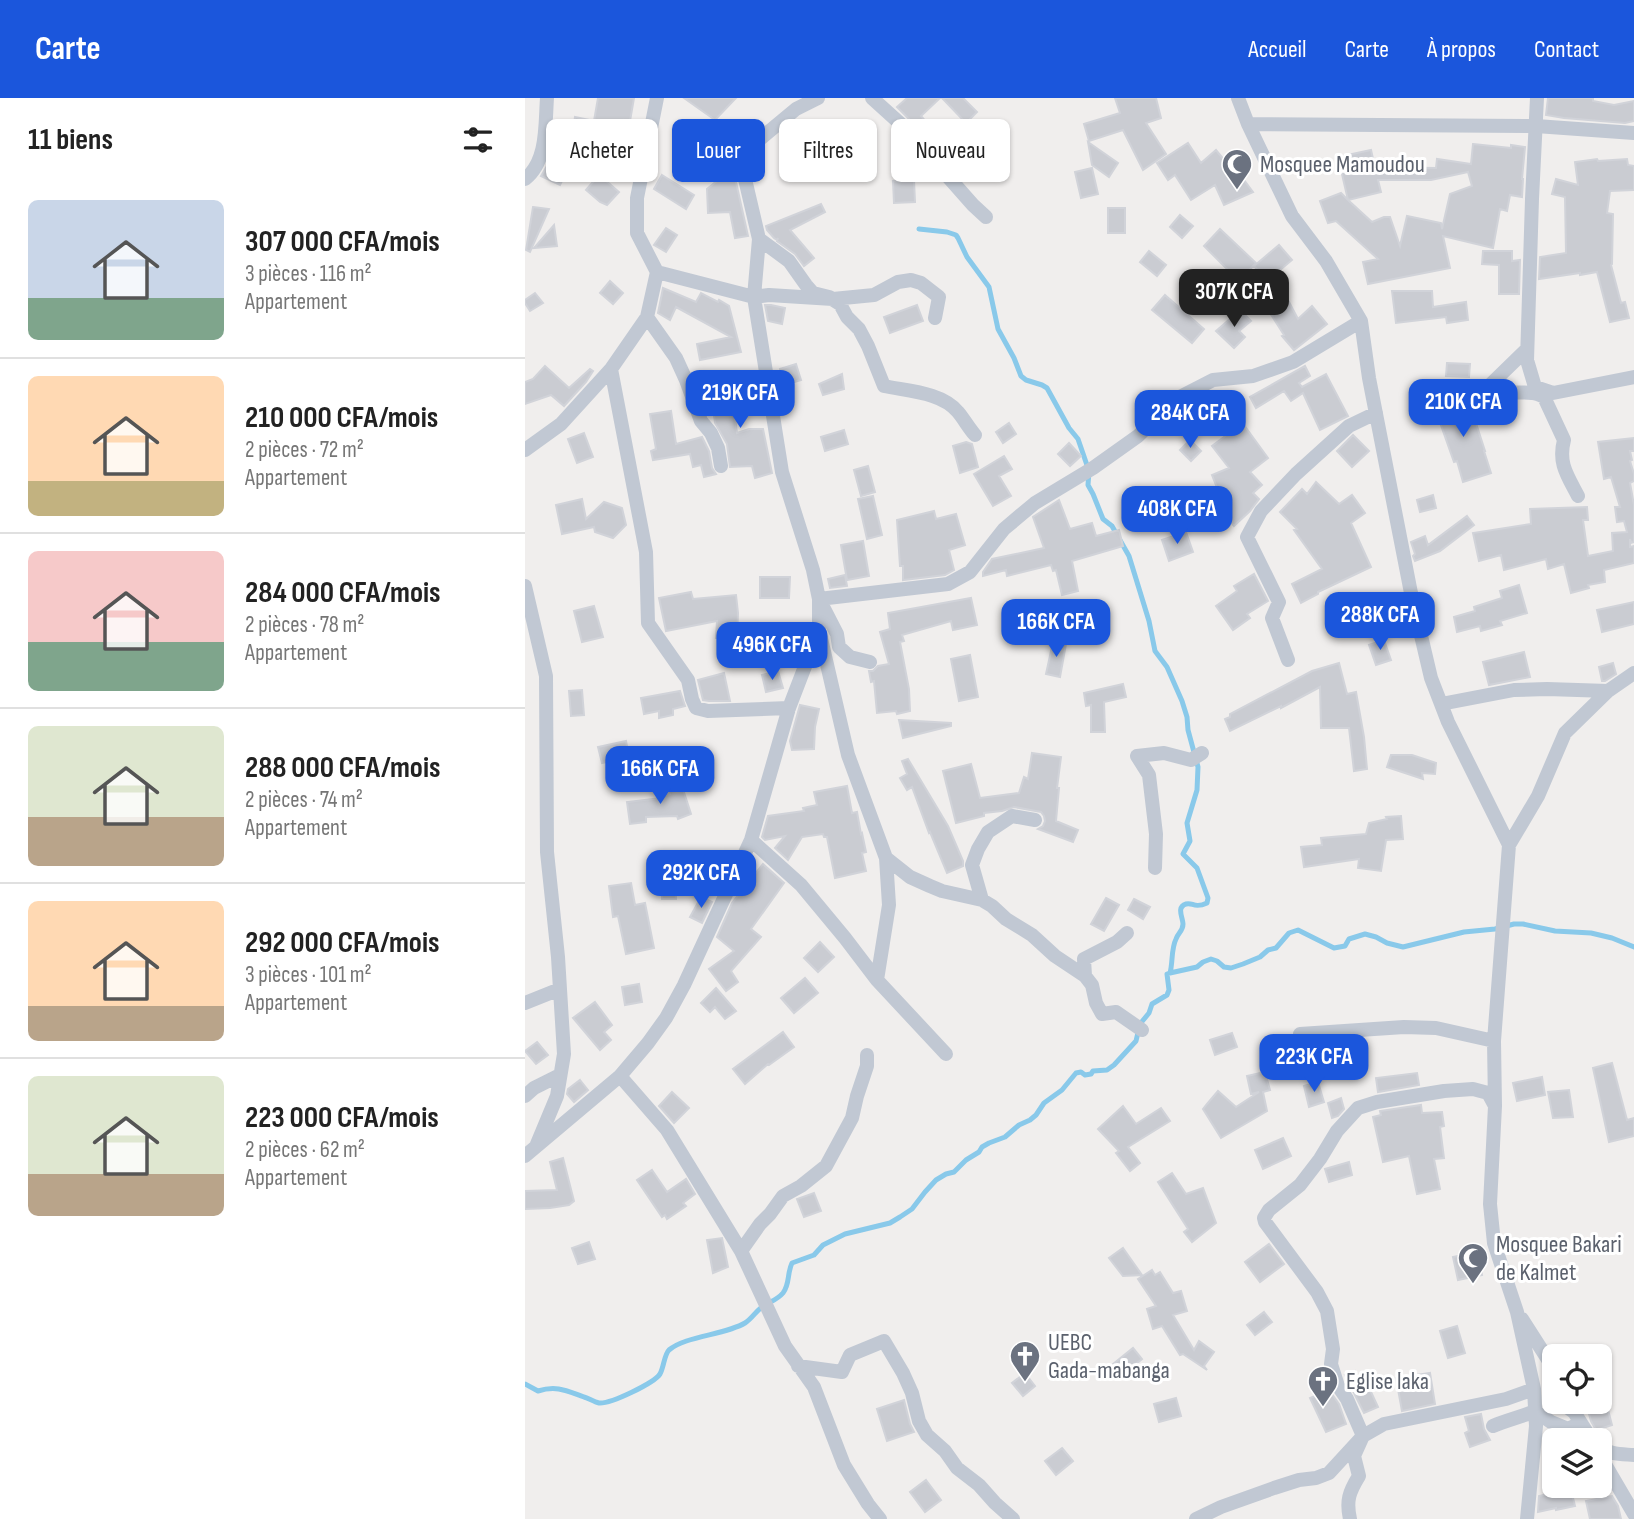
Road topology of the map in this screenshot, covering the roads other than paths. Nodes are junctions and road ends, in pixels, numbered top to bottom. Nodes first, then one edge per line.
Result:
1 (547, 98) edge
2 (657, 98) edge
3 (818, 98) edge
4 (872, 98) edge
5 (1238, 98) edge
6 (1538, 98) edge
7 (1248, 124) junction
8 (1536, 126) junction
9 (1634, 133) edge
10 (525, 178) edge
11 (986, 217) dead end
12 (759, 239) junction
13 (657, 272) junction
14 (754, 297) junction
15 (832, 299) junction
16 (647, 317) junction
17 (935, 318) dead end
18 (1361, 321) junction
19 (1527, 349) junction
20 (611, 369) junction
21 (1634, 377) edge
22 (1376, 413) junction
23 (975, 435) dead end
24 (525, 450) edge
25 (721, 466) dead end
26 (1578, 496) dead end
27 (525, 586) edge
28 (819, 599) junction
29 (820, 630) junction
30 (1287, 660) dead end
31 (870, 662) dead end
32 (1634, 673) edge
33 (1608, 691) junction
34 (1441, 704) junction
35 (789, 708) junction
36 (1196, 757) dead end
37 (1035, 820) dead end
38 (751, 840) junction
39 (1509, 845) junction
40 (886, 858) junction
41 (1155, 869) dead end
42 (982, 900) junction
43 (1127, 933) dead end
44 (1085, 976) junction
45 (877, 980) junction
46 (560, 989) junction
47 (525, 1003) edge
48 (1142, 1030) dead end
49 (1300, 1034) dead end
50 (1495, 1041) junction
51 (946, 1054) dead end
52 (867, 1055) dead end
53 (560, 1075) junction
54 (620, 1076) junction
55 (525, 1096) edge
56 (1495, 1106) junction
57 (530, 1152) edge
58 (741, 1251) junction
59 (1517, 1312) junction
60 (1542, 1351) edge
61 (798, 1366) junction
62 (1535, 1400) junction
63 (1542, 1400) edge
64 (1493, 1426) dead end
65 (1566, 1428) edge
66 (1363, 1436) junction
67 (1612, 1453) edge
68 (1634, 1455) edge
69 (1612, 1476) edge
70 (1634, 1514) edge
71 (880, 1519) edge
72 (1013, 1519) edge
73 (1196, 1519) edge
74 (1350, 1519) edge
75 (1527, 1519) edge

1 - 10 street
2 - 13 street
3 - 12 street
4 - 11 street
5 - 7 street
6 - 8 street
7 - 8 street
7 - 18 street
8 - 9 street
8 - 19 street
12 - 14 street
12 - 15 street
13 - 14 street
13 - 16 street
14 - 15 street
14 - 28 street
15 - 17 street
15 - 23 street
16 - 20 street
16 - 25 street
18 - 22 street
18 - 28 street
19 - 21 street
19 - 26 street
20 - 24 street
20 - 35 street
22 - 30 street
22 - 34 street
27 - 46 street
28 - 29 street
28 - 31 street
29 - 35 street
29 - 40 street
32 - 33 street
33 - 34 street
33 - 39 street
34 - 39 street
35 - 38 street
36 - 41 street
37 - 42 street
38 - 45 street
38 - 54 street
39 - 50 street
40 - 42 street
40 - 45 street
42 - 44 street
43 - 44 street
44 - 48 street
45 - 51 street
46 - 47 street
46 - 53 street
49 - 50 street
50 - 56 street
52 - 58 street
53 - 55 street
53 - 57 street
54 - 57 street
54 - 58 street
56 - 59 street
56 - 66 street
58 - 61 street
59 - 60 street
59 - 62 street
61 - 71 street
61 - 72 street
62 - 63 street
62 - 64 street
62 - 65 street
62 - 66 street
62 - 75 street
66 - 73 street
66 - 74 street
67 - 68 street
69 - 70 street

